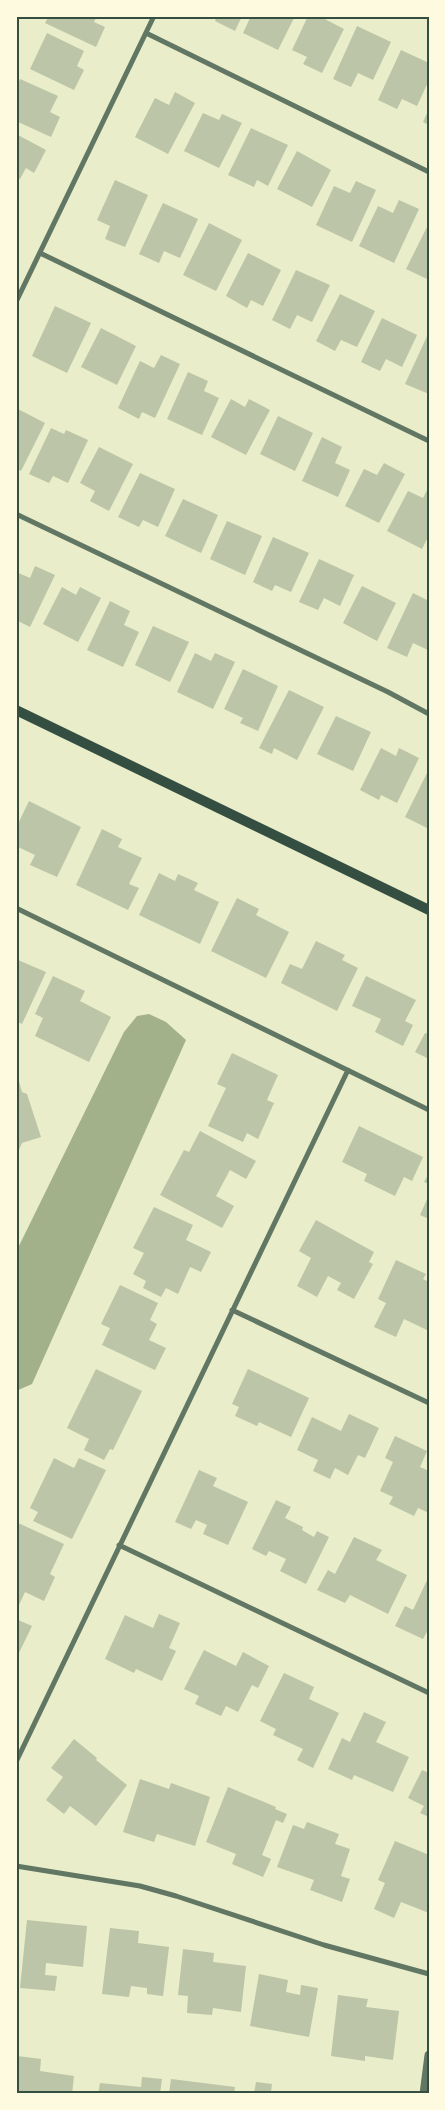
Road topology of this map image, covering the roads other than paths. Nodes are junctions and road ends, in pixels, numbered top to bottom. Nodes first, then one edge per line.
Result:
1 (154, 16) edge
2 (146, 33) junction
3 (429, 172) edge
4 (40, 253) junction
5 (16, 302) edge
6 (429, 441) edge
7 (16, 514) edge
8 (16, 710) edge
9 (429, 714) edge
10 (16, 908) edge
11 (429, 910) edge
12 (348, 1070) junction
13 (429, 1110) edge
14 (232, 1310) junction
15 (429, 1404) edge
16 (119, 1545) junction
17 (429, 1693) edge
18 (16, 1762) edge
19 (16, 1866) edge
20 (429, 1974) edge
21 (429, 2055) edge
22 (424, 2094) edge

1 - 2 street
2 - 3 street
2 - 4 street
4 - 5 street
4 - 6 street
7 - 9 street
8 - 11 main road
10 - 12 street
12 - 13 street
12 - 14 street
14 - 15 street
14 - 16 street
16 - 17 street
16 - 18 street
19 - 20 street
21 - 22 street

